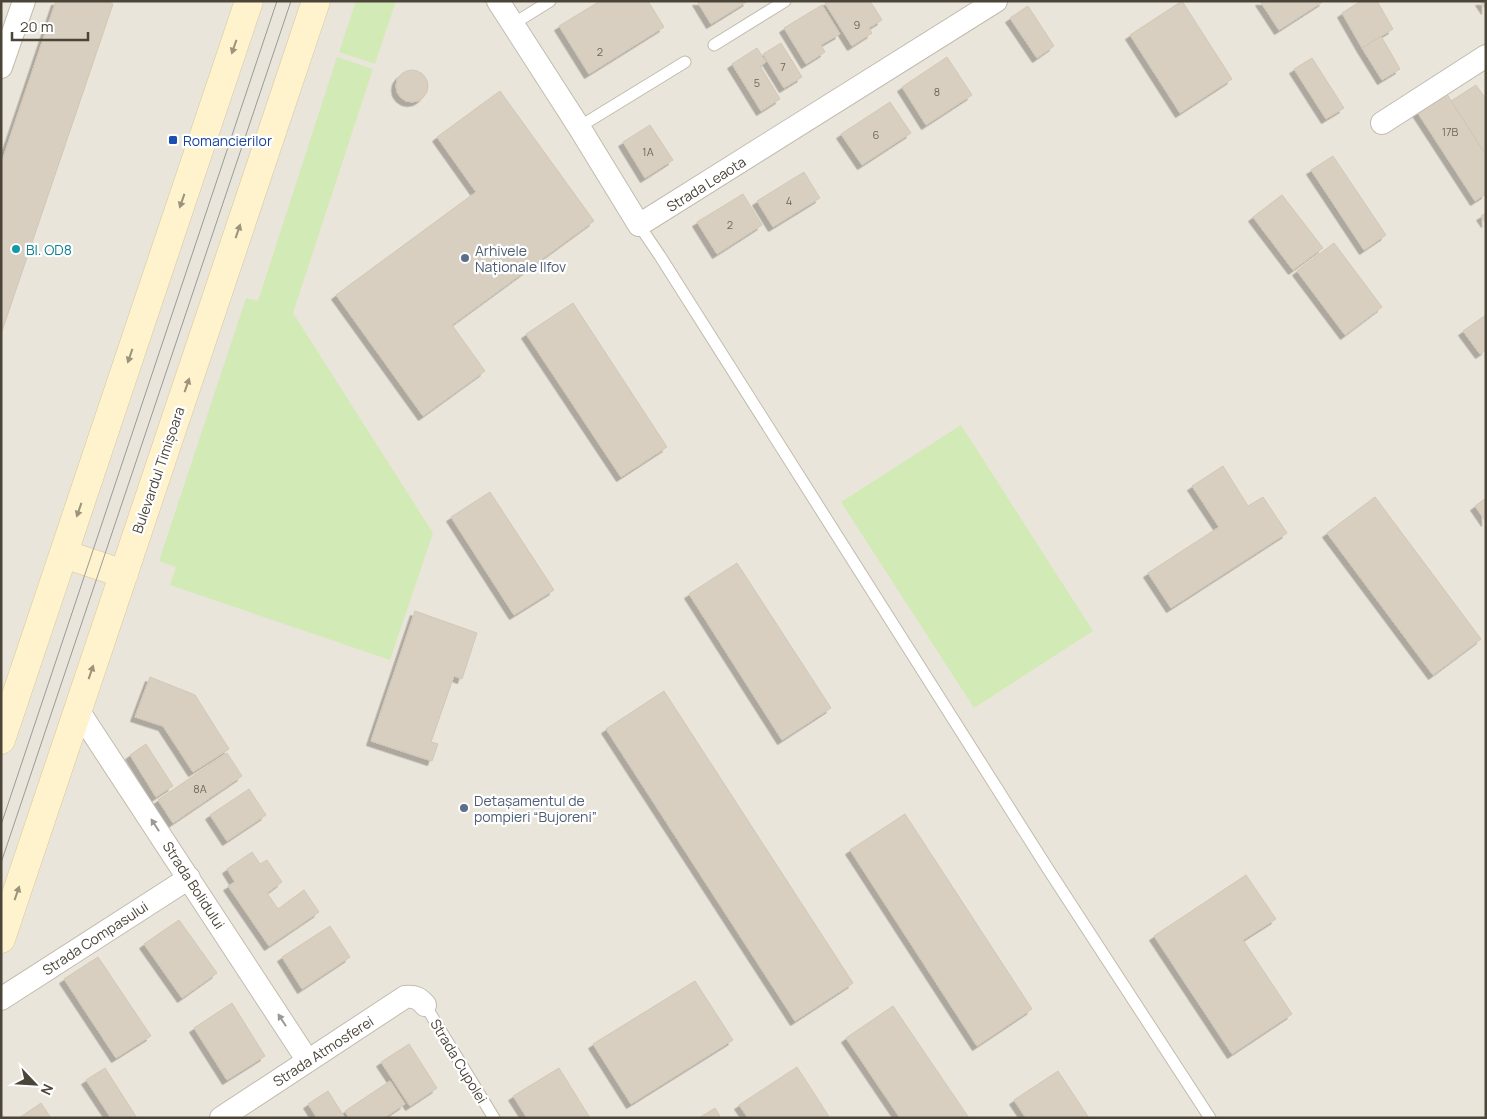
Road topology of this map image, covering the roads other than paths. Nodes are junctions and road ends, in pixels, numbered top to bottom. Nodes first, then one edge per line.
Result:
1 (24, 1) edge
2 (249, 1) edge
3 (316, 1) edge
4 (498, 1) edge
5 (550, 1) edge
6 (784, 1) edge
7 (996, 1) edge
8 (513, 24) junction
9 (714, 45) dead end
10 (1485, 59) edge
11 (685, 62) dead end
12 (1, 68) edge
13 (1382, 123) dead end
14 (579, 127) junction
15 (639, 225) junction
16 (64, 554) junction
17 (124, 574) junction
18 (78, 710) junction
19 (1, 740) edge
20 (190, 878) junction
21 (1, 939) edge
22 (1, 999) edge
23 (425, 1005) joint
24 (308, 1061) junction
25 (221, 1118) edge
26 (494, 1118) edge
27 (1210, 1118) edge

1 - 12 street
2 -> 16 main road
17 -> 3 main road, Bulevardul Timișoara
4 - 8 street
5 - 8 lane
6 - 9 lane
7 - 15 street, Strada Leaota
8 - 14 street
10 - 13 street
11 - 14 lane
14 - 15 street
15 - 27 lane
16 - 17 main road
16 - 19 main road
18 -> 17 main road, Bulevardul Timișoara
20 -> 18 street, Strada Bolidului
21 -> 18 main road, Bulevardul Timișoara
20 - 22 street, Strada Compasului
24 -> 20 street, Strada Bolidului
23 - 24 street, Strada Atmosferei
23 - 26 lane, Strada Cupolei
24 - 25 street, Strada Atmosferei

